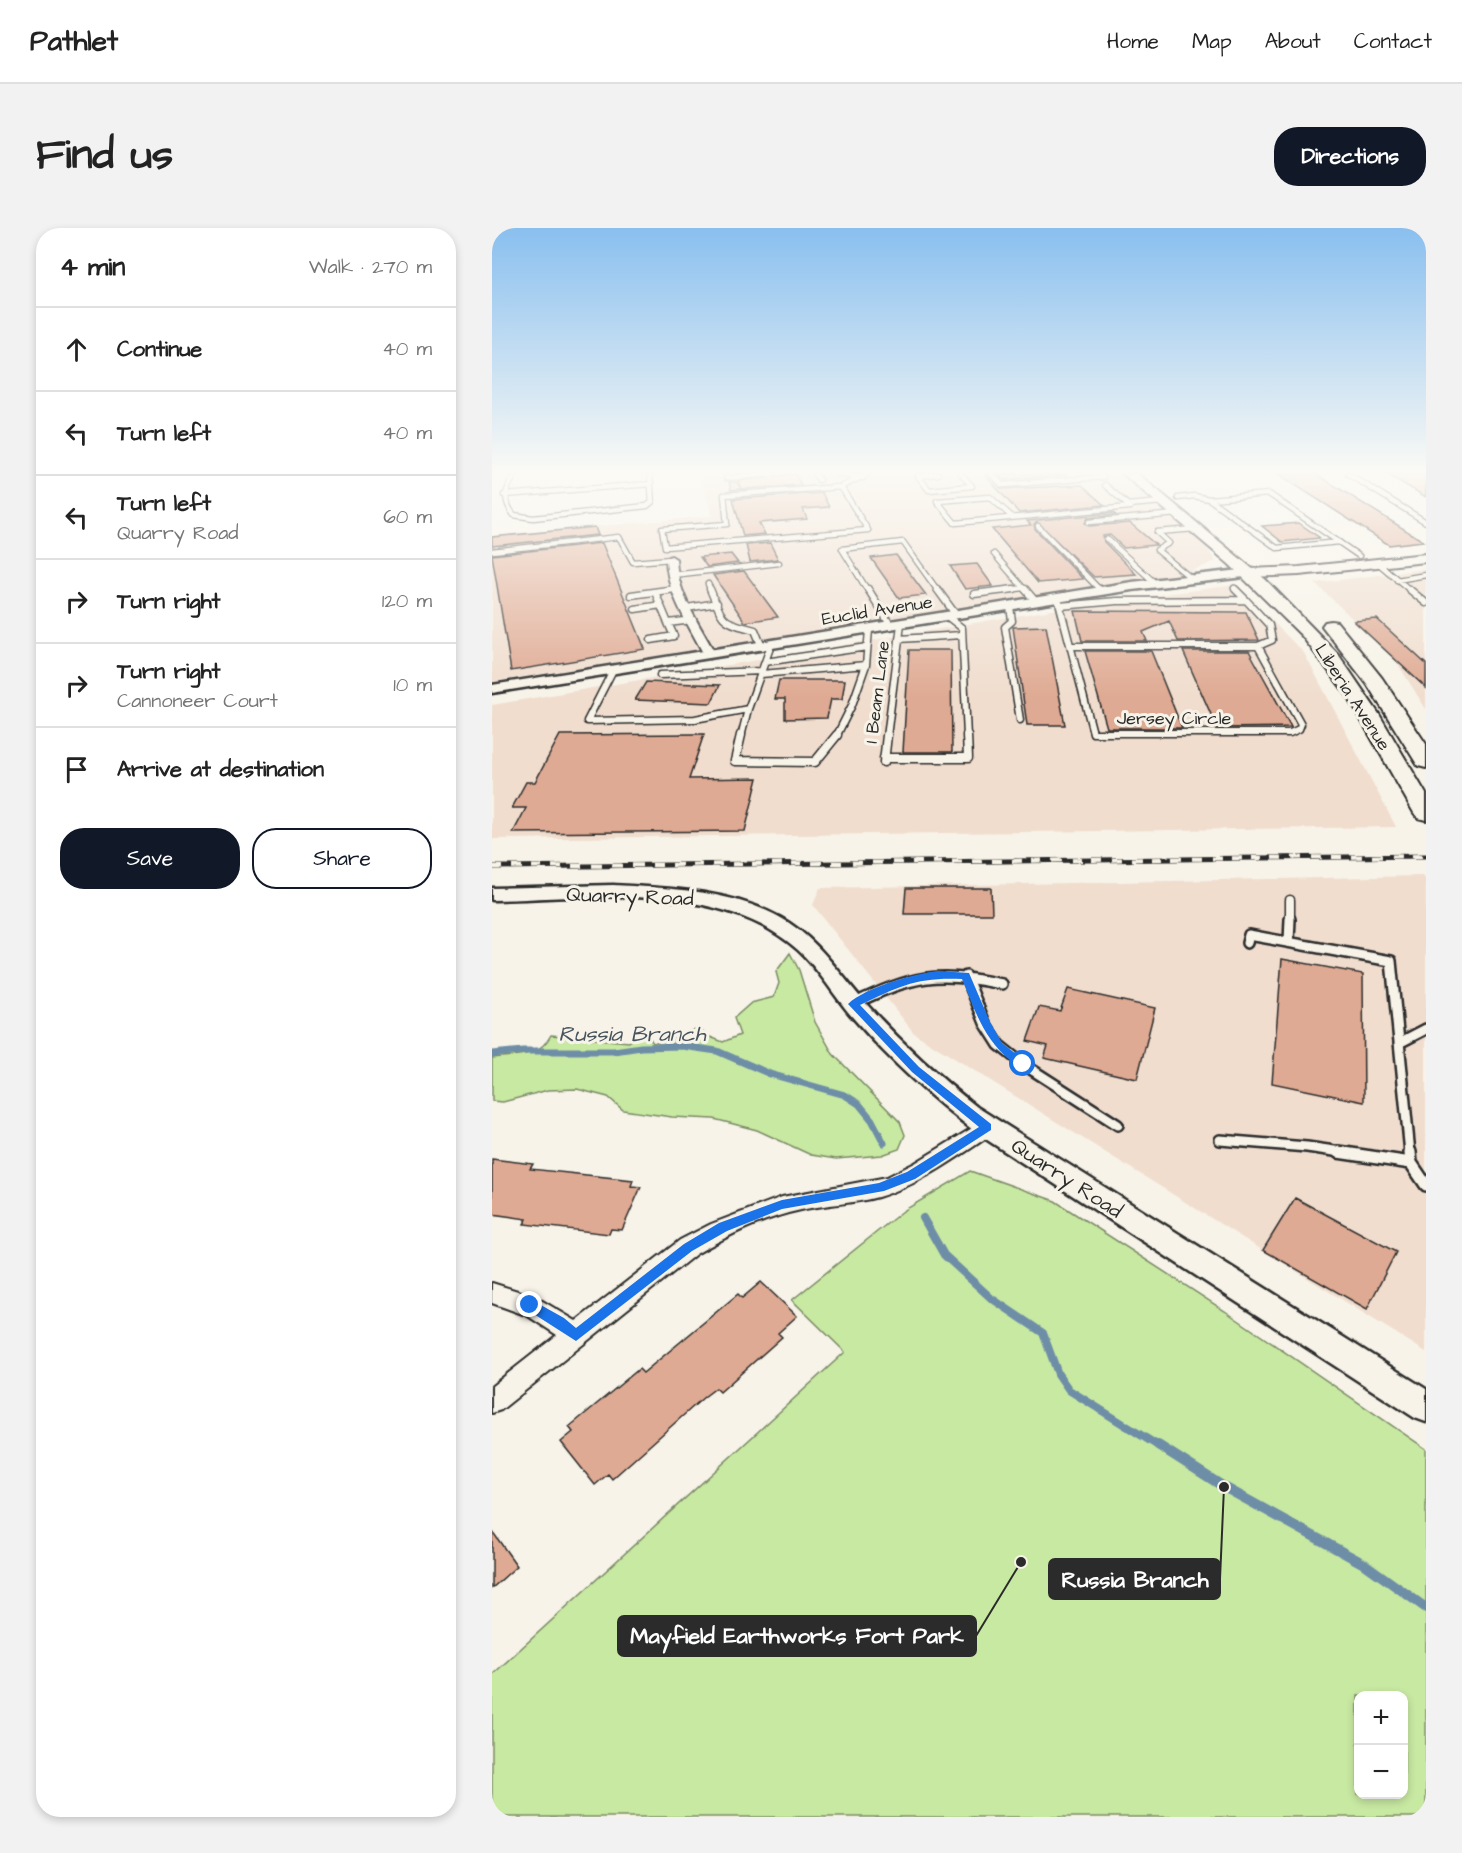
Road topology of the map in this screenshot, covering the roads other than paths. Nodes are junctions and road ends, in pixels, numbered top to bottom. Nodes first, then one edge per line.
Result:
1 (518, 548) edge
2 (625, 548) edge
3 (849, 548) edge
4 (907, 548) edge
5 (1059, 548) edge
6 (1117, 548) edge
7 (1160, 548) edge
8 (1219, 548) edge
9 (1241, 548) edge
10 (1348, 548) edge
11 (1426, 549) edge
12 (492, 551) edge
13 (994, 554) dead end
14 (1359, 556) junction
15 (1426, 558) edge
16 (671, 559) joint
17 (779, 563) dead end
18 (1378, 563) junction
19 (1269, 570) junction
20 (1249, 573) junction
21 (672, 575) junction
22 (1426, 575) edge
23 (1192, 579) junction
24 (1397, 580) junction
25 (1155, 583) junction
26 (708, 585) dead end
27 (1023, 588) junction
28 (1234, 588) dead end
29 (676, 589) junction
30 (1101, 591) junction
31 (655, 592) junction
32 (974, 594) dead end
33 (631, 595) dead end
34 (1246, 600) junction
35 (1036, 602) junction
36 (1059, 602) junction
37 (717, 603) junction
38 (1426, 603) edge
39 (661, 605) junction
40 (1010, 606) junction
41 (687, 608) junction
42 (635, 609) dead end
43 (952, 616) junction
44 (693, 620) junction
45 (668, 623) junction
46 (896, 625) junction
47 (869, 630) junction
48 (962, 635) junction
49 (899, 639) junction
50 (651, 640) dead end
51 (766, 646) junction
52 (1071, 646) junction
53 (1257, 646) junction
54 (867, 647) junction
55 (710, 655) junction
56 (765, 662) junction
57 (866, 664) junction
58 (613, 670) junction
59 (761, 673) junction
60 (660, 675) dead end
61 (492, 689) edge
62 (748, 709) junction
63 (1020, 720) dead end
64 (1426, 761) edge
65 (1426, 813) edge
66 (492, 894) edge
67 (1290, 900) dead end
68 (1289, 942) junction
69 (1247, 943) dead end
70 (966, 976) junction
71 (1002, 984) dead end
72 (853, 1004) junction
73 (1426, 1029) edge
74 (1399, 1043) junction
75 (1118, 1125) dead end
76 (987, 1127) junction
77 (1220, 1140) dead end
78 (1411, 1163) junction
79 (1426, 1185) edge
80 (492, 1293) edge
81 (576, 1335) junction
82 (492, 1401) edge
83 (1426, 1407) edge

1 - 12 lane
2 - 16 lane
3 - 46 lane
4 - 43 lane
5 - 30 lane
6 - 25 lane
7 - 23 lane
8 - 20 highway, Liberia Avenue
9 - 19 highway, Liberia Avenue
10 - 14 lane
11 - 14 main road, Euclid Avenue
13 - 27 lane
14 - 19 main road, Euclid Avenue
15 - 18 main road, Euclid Avenue
16 - 21 street
17 - 21 lane
18 - 19 main road, Euclid Avenue
18 - 24 lane
19 - 20 main road, Euclid Avenue
19 - 64 highway, Liberia Avenue
20 - 23 street, Euclid Avenue
20 - 65 highway, Liberia Avenue
21 - 29 street
22 - 24 lane
23 - 25 street, Euclid Avenue
24 - 38 lane
25 - 30 street, Euclid Avenue
26 - 37 lane
27 - 32 lane
27 - 35 lane
28 - 34 lane
29 - 31 lane
29 - 41 street
30 - 36 street, Euclid Avenue
31 - 33 lane
31 - 39 lane
34 - 36 lane
34 - 53 lane
35 - 36 street, Euclid Avenue
35 - 40 street, Euclid Avenue
36 - 52 lane, Jersey Circle
37 - 41 lane
37 - 51 lane
39 - 42 lane
39 - 45 lane
40 - 43 street, Euclid Avenue
40 - 63 lane
41 - 44 street
43 - 46 street, Euclid Avenue
43 - 48 lane
44 - 45 lane
44 - 55 street
45 - 50 lane
46 - 47 street, Euclid Avenue
46 - 49 lane, I Beam Lane
47 - 51 street, Euclid Avenue
47 - 54 lane
48 - 49 lane
48 - 49 lane, I Beam Lane
51 - 55 street, Euclid Avenue
51 - 56 lane
52 - 53 lane
52 - 53 lane, Jersey Circle
54 - 56 lane
54 - 57 lane
55 - 58 street, Euclid Avenue
56 - 59 lane
57 - 59 lane
57 - 62 lane
58 - 61 street, Euclid Avenue
58 - 62 lane
59 - 60 lane
59 - 62 lane
66 - 72 street, Quarry Road
67 - 68 lane
68 - 69 lane
68 - 74 lane
70 - 71 lane
70 - 72 lane
70 - 75 lane
72 - 76 street, Quarry Road
73 - 74 lane
74 - 78 lane
76 - 81 street
76 - 83 street, Quarry Road
77 - 78 lane
78 - 79 lane
80 - 81 street
81 - 82 street

